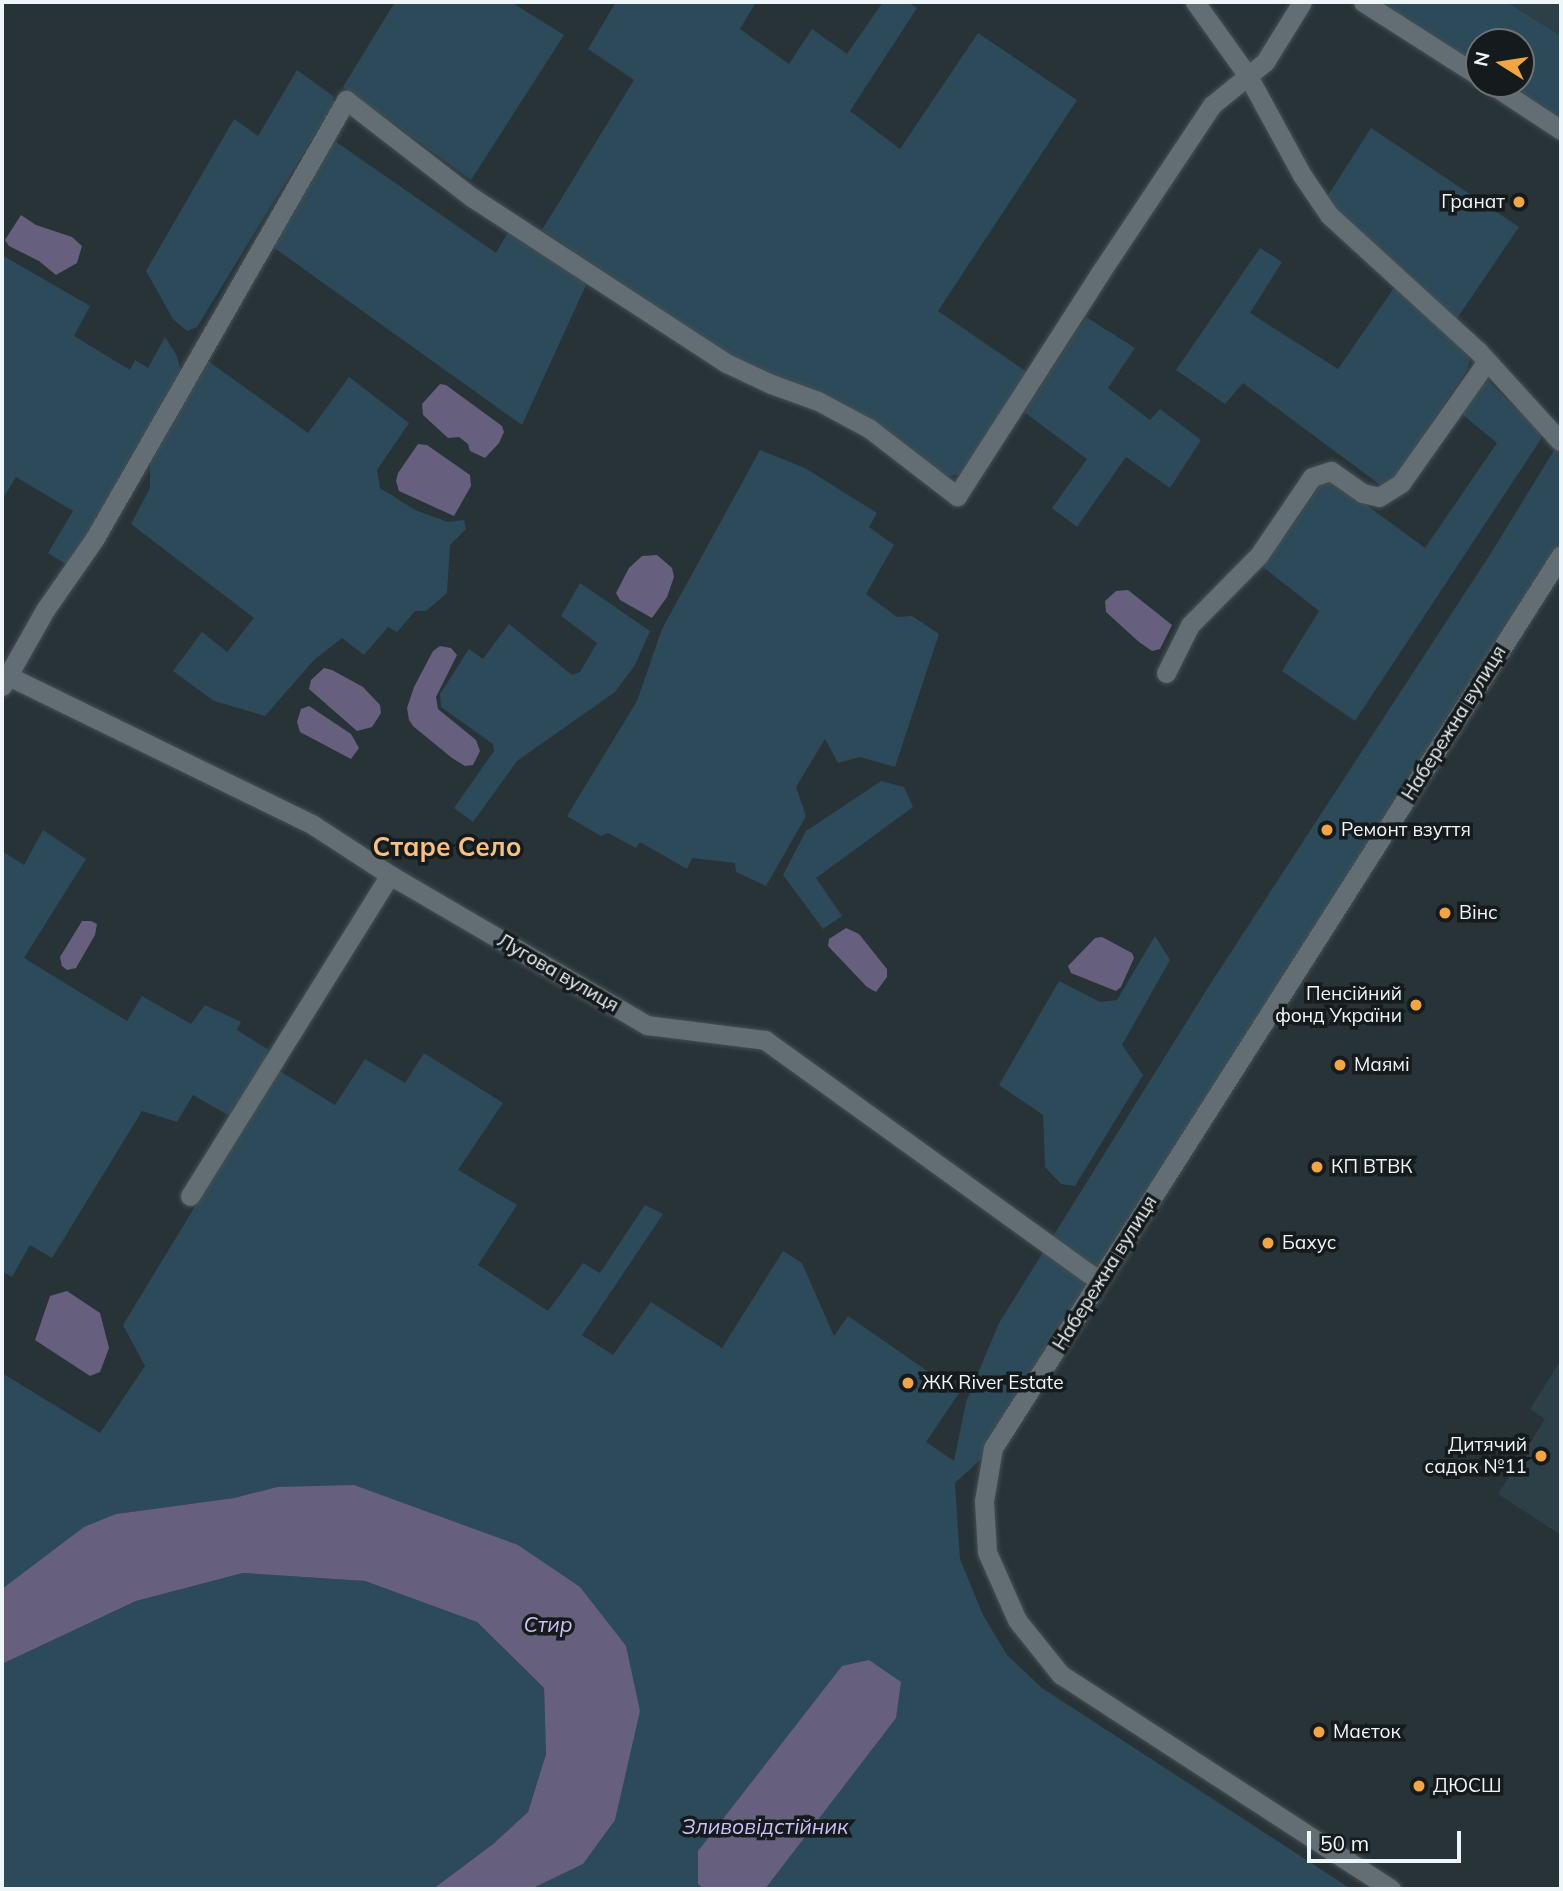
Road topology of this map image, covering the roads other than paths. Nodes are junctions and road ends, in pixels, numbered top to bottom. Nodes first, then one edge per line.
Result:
1 (1195, 2) edge
2 (1302, 2) edge
3 (1363, 2) edge
4 (1465, 67) edge
5 (1248, 76) junction
6 (1512, 98) edge
7 (1561, 130) edge
8 (1488, 361) junction
9 (1560, 441) edge
10 (1561, 555) edge
11 (1166, 673) dead end
12 (4, 678) edge
13 (390, 875) junction
14 (190, 1196) dead end
15 (1099, 1281) junction
16 (1391, 1889) edge

1 - 5 street
2 - 5 street
3 - 4 street
5 - 8 street
5 - 12 street
6 - 7 street
8 - 9 street
8 - 11 street
10 - 15 street, Набережна вулиця
12 - 13 street, Лугова вулиця
13 - 14 street
13 - 15 street, Лугова вулиця
15 - 16 street, Набережна вулиця

